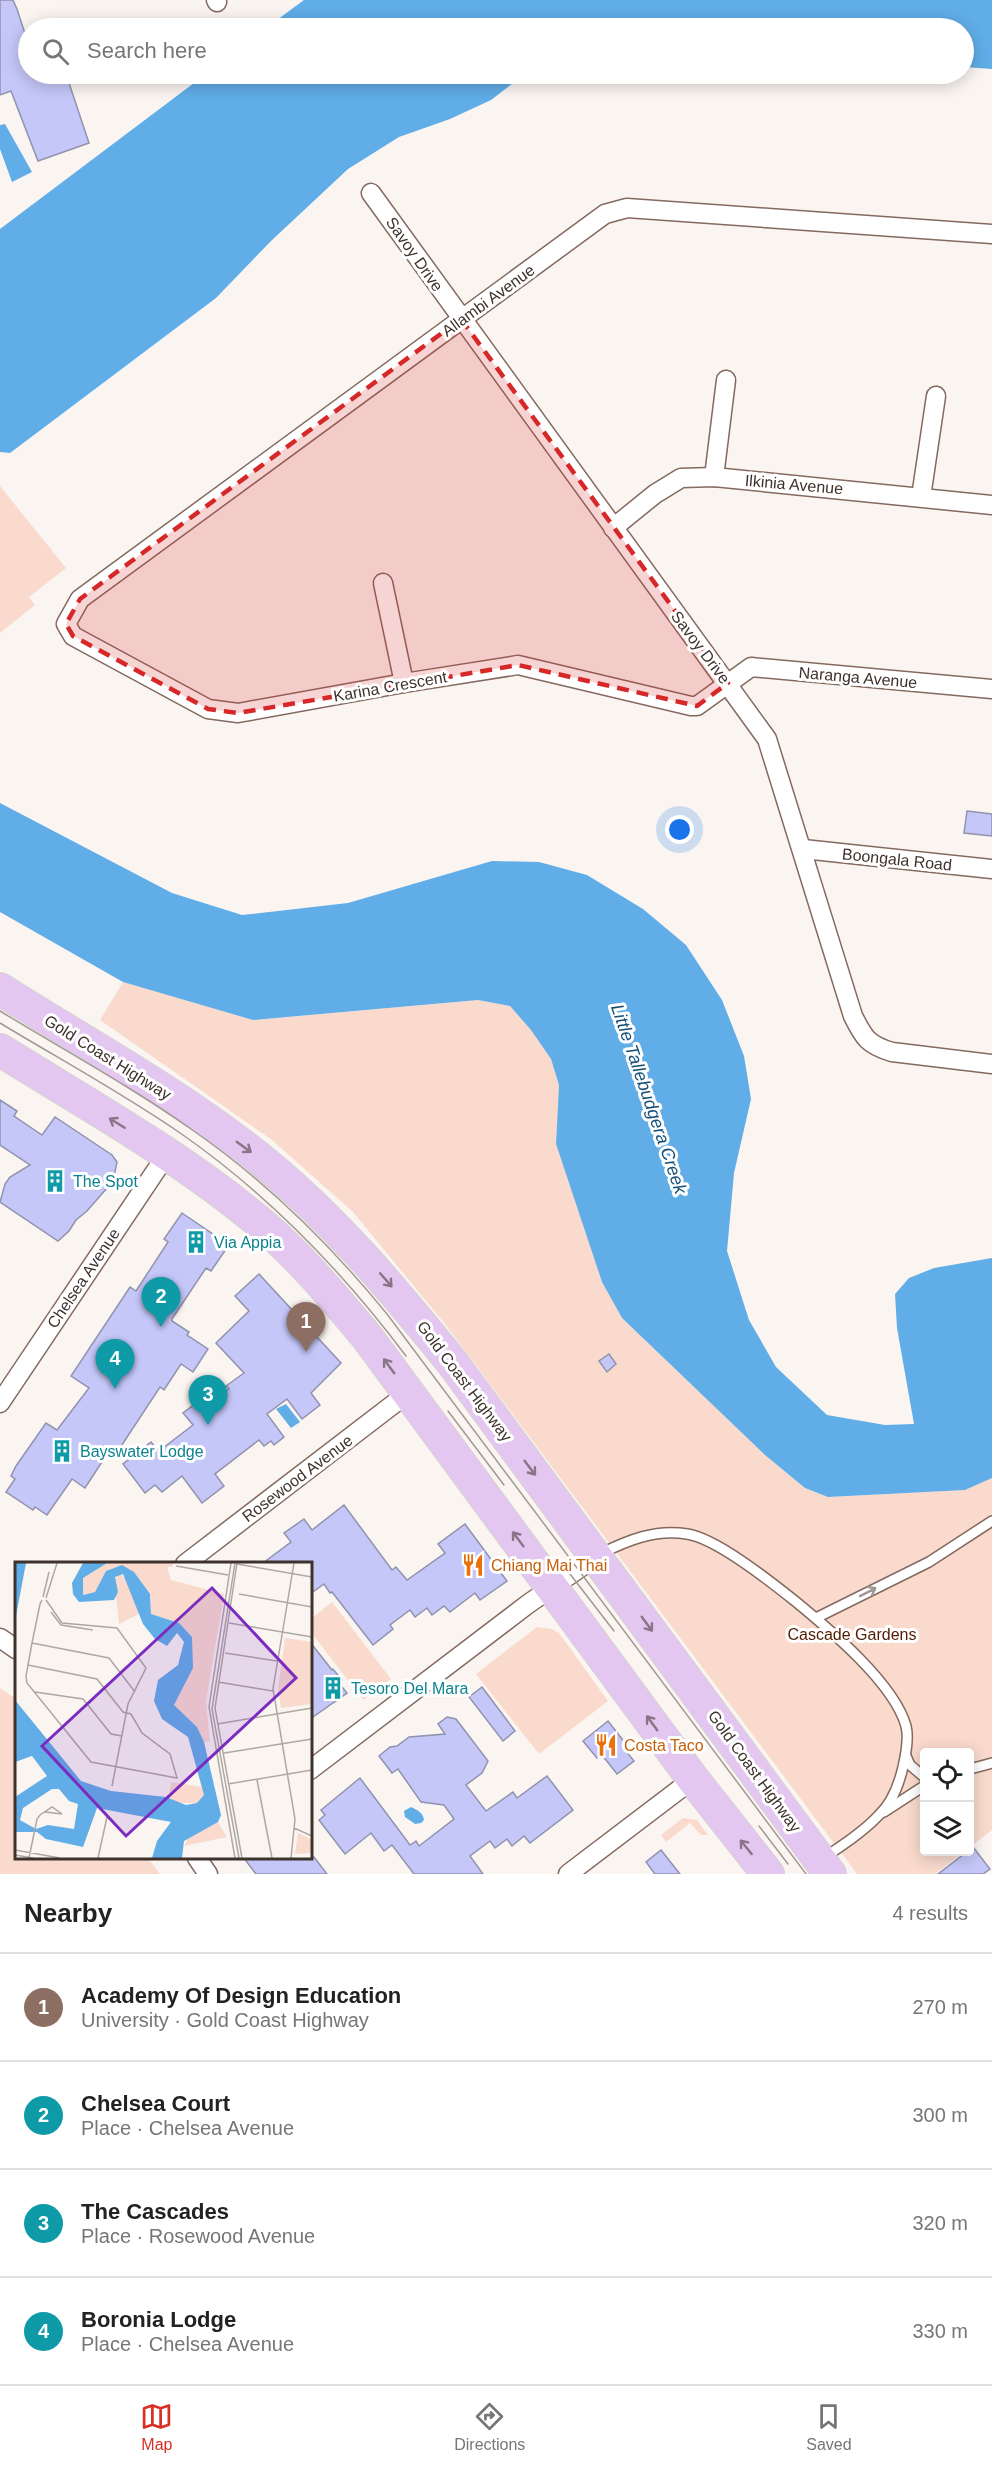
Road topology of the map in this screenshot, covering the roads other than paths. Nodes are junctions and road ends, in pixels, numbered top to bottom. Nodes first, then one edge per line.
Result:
1 (372, 193) dead end
2 (992, 234) edge
3 (461, 319) junction
4 (726, 380) dead end
5 (936, 396) dead end
6 (714, 477) junction
7 (921, 496) junction
8 (992, 505) edge
9 (613, 528) junction
10 (383, 583) dead end
11 (66, 624) joint
12 (404, 683) junction
13 (728, 683) junction
14 (992, 689) edge
15 (803, 849) junction
16 (992, 869) edge
17 (0, 989) edge
18 (0, 1050) edge
19 (992, 1064) edge
20 (167, 1154) junction
21 (408, 1393) junction
22 (0, 1402) edge
23 (992, 1521) edge
24 (597, 1556) junction
25 (186, 1562) edge
26 (553, 1586) junction
27 (816, 1618) junction
28 (0, 1638) edge
29 (15, 1648) edge
30 (906, 1756) junction
31 (992, 1763) edge
32 (312, 1768) edge
33 (974, 1768) edge
34 (920, 1774) edge
35 (693, 1779) junction
36 (920, 1789) edge
37 (880, 1815) junction
38 (198, 1859) edge
39 (825, 1867) edge
40 (208, 1874) edge
41 (568, 1874) edge
42 (768, 1874) edge

1 - 3 street, Savoy Drive
2 - 3 street, Allambi Avenue
3 - 9 street, Savoy Drive
3 - 11 street, Allambi Avenue
4 - 6 street
5 - 7 street
6 - 7 street, Ilkinia Avenue
6 - 9 street, Ilkinia Avenue
7 - 8 street, Ilkinia Avenue
9 - 13 street, Savoy Drive
10 - 12 street
11 - 12 street, Karina Crescent
12 - 13 street, Karina Crescent
13 - 14 street, Naranga Avenue
13 - 15 street, Savoy Drive
15 - 16 street, Boongala Road
15 - 19 street, Savoy Drive
17 -> 24 highway, Gold Coast Highway
20 -> 18 highway
21 -> 20 highway
20 - 22 street, Chelsea Avenue
21 - 25 street, Rosewood Avenue
26 -> 21 highway
27 -> 23 lane
24 - 26 street
24 - 27 lane
24 -> 39 highway, Gold Coast Highway
26 - 32 street
35 -> 26 highway
27 - 30 lane
28 - 29 street
30 - 34 lane
30 - 37 lane
31 - 33 lane
35 - 41 street
42 -> 35 highway
36 - 37 lane
37 - 39 lane
38 - 40 street

